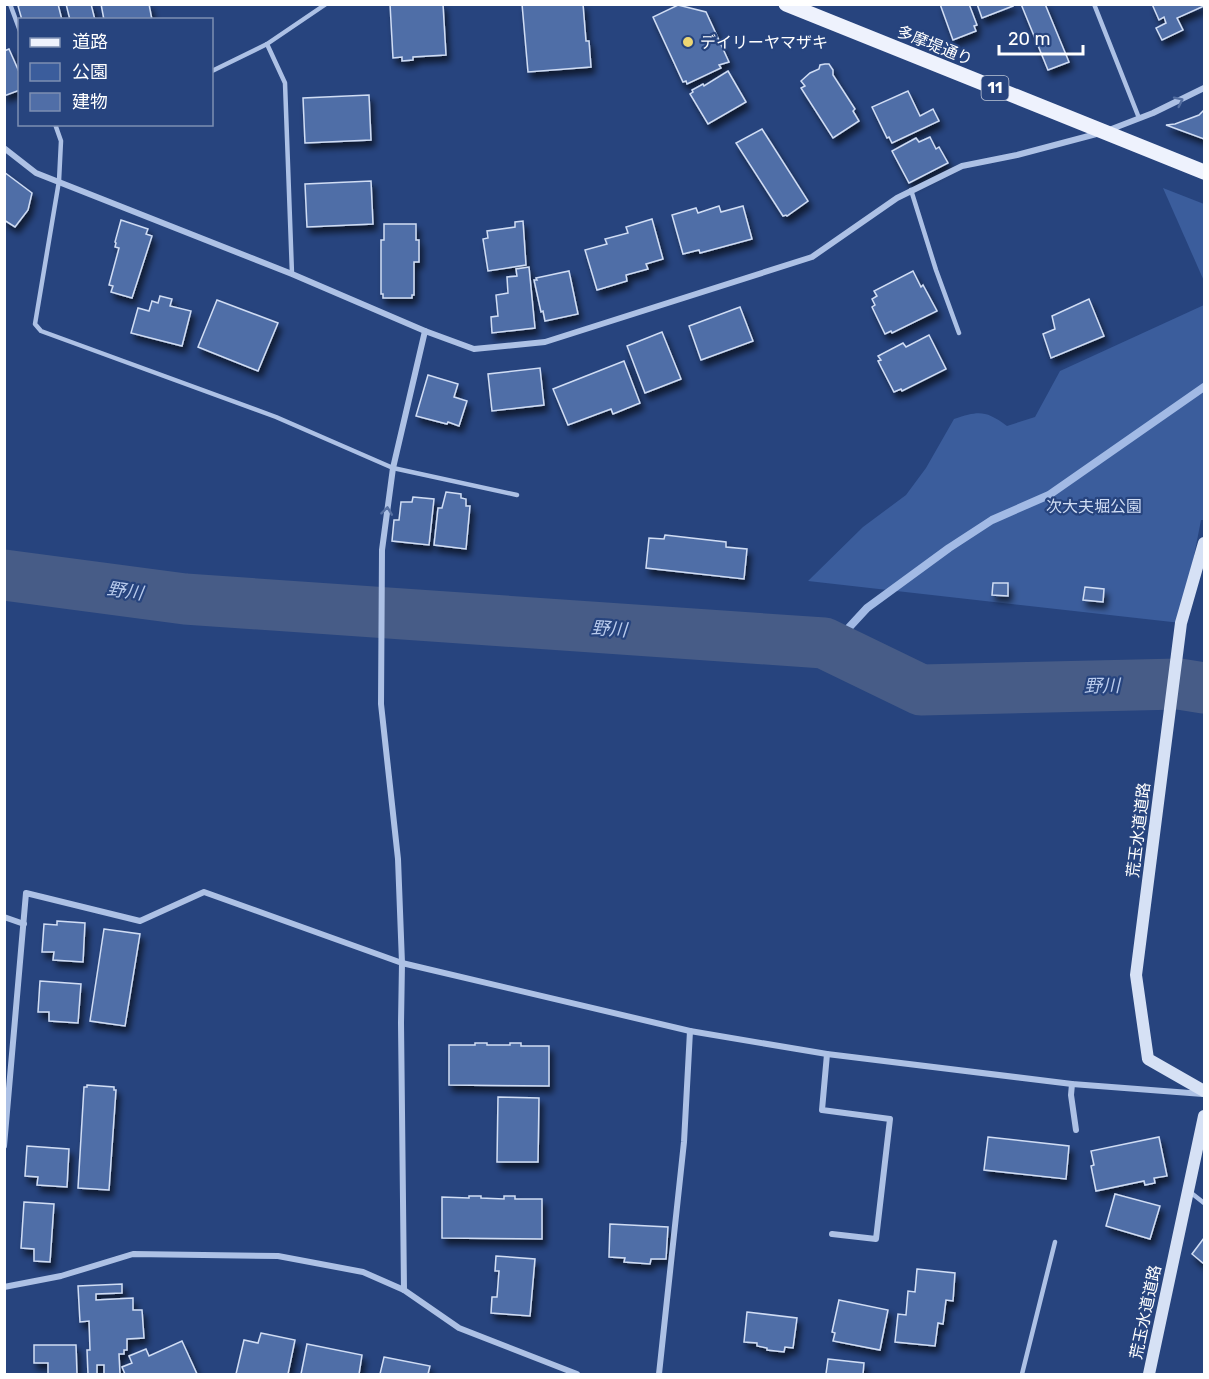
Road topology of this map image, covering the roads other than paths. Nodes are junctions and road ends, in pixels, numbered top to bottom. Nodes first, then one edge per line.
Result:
1 (10, 4) edge
2 (326, 4) edge
3 (786, 4) edge
4 (1094, 4) edge
5 (18, 25) edge
6 (267, 44) junction
7 (213, 71) edge
8 (1204, 88) edge
9 (1139, 118) junction
10 (56, 126) edge
11 (1105, 132) junction
12 (4, 148) edge
13 (1204, 172) edge
14 (59, 181) junction
15 (912, 190) junction
16 (292, 274) junction
17 (425, 331) junction
18 (958, 333) dead end
19 (393, 468) junction
20 (517, 495) dead end
21 (1204, 543) edge
22 (4, 917) edge
23 (24, 924) junction
24 (402, 963) junction
25 (690, 1031) junction
26 (827, 1054) junction
27 (1072, 1084) junction
28 (1204, 1092) edge
29 (1204, 1116) edge
30 (1076, 1130) dead end
31 (4, 1146) edge
32 (1188, 1191) junction
33 (1204, 1203) edge
34 (832, 1234) dead end
35 (1055, 1242) dead end
36 (4, 1287) edge
37 (404, 1290) junction
38 (578, 1374) edge
39 (659, 1374) edge
40 (1022, 1374) edge
41 (1149, 1374) edge

1 - 5 lane
2 - 6 lane
3 - 11 main road, 多摩堤通り / 11
4 - 9 lane
6 - 7 lane
6 - 16 lane
9 -> 8 street
9 - 11 street
10 - 14 lane
11 - 13 main road, 多摩堤通り / 11
11 - 15 street
12 - 14 street
14 - 16 street
14 - 19 lane
15 - 17 street
15 - 18 lane
16 - 17 street
17 - 19 street
19 - 20 lane
24 -> 19 street
21 - 28 main road, 荒玉水道道路
22 - 23 street
23 - 24 street
23 - 31 street
24 - 25 street
24 - 37 street
25 - 26 street
25 - 39 street
26 - 27 street
26 - 34 street
27 - 28 street
27 - 30 street
29 - 32 main road, 荒玉水道道路
32 - 33 lane
32 - 41 main road, 荒玉水道道路
35 - 40 lane
36 - 37 street
37 - 38 street

